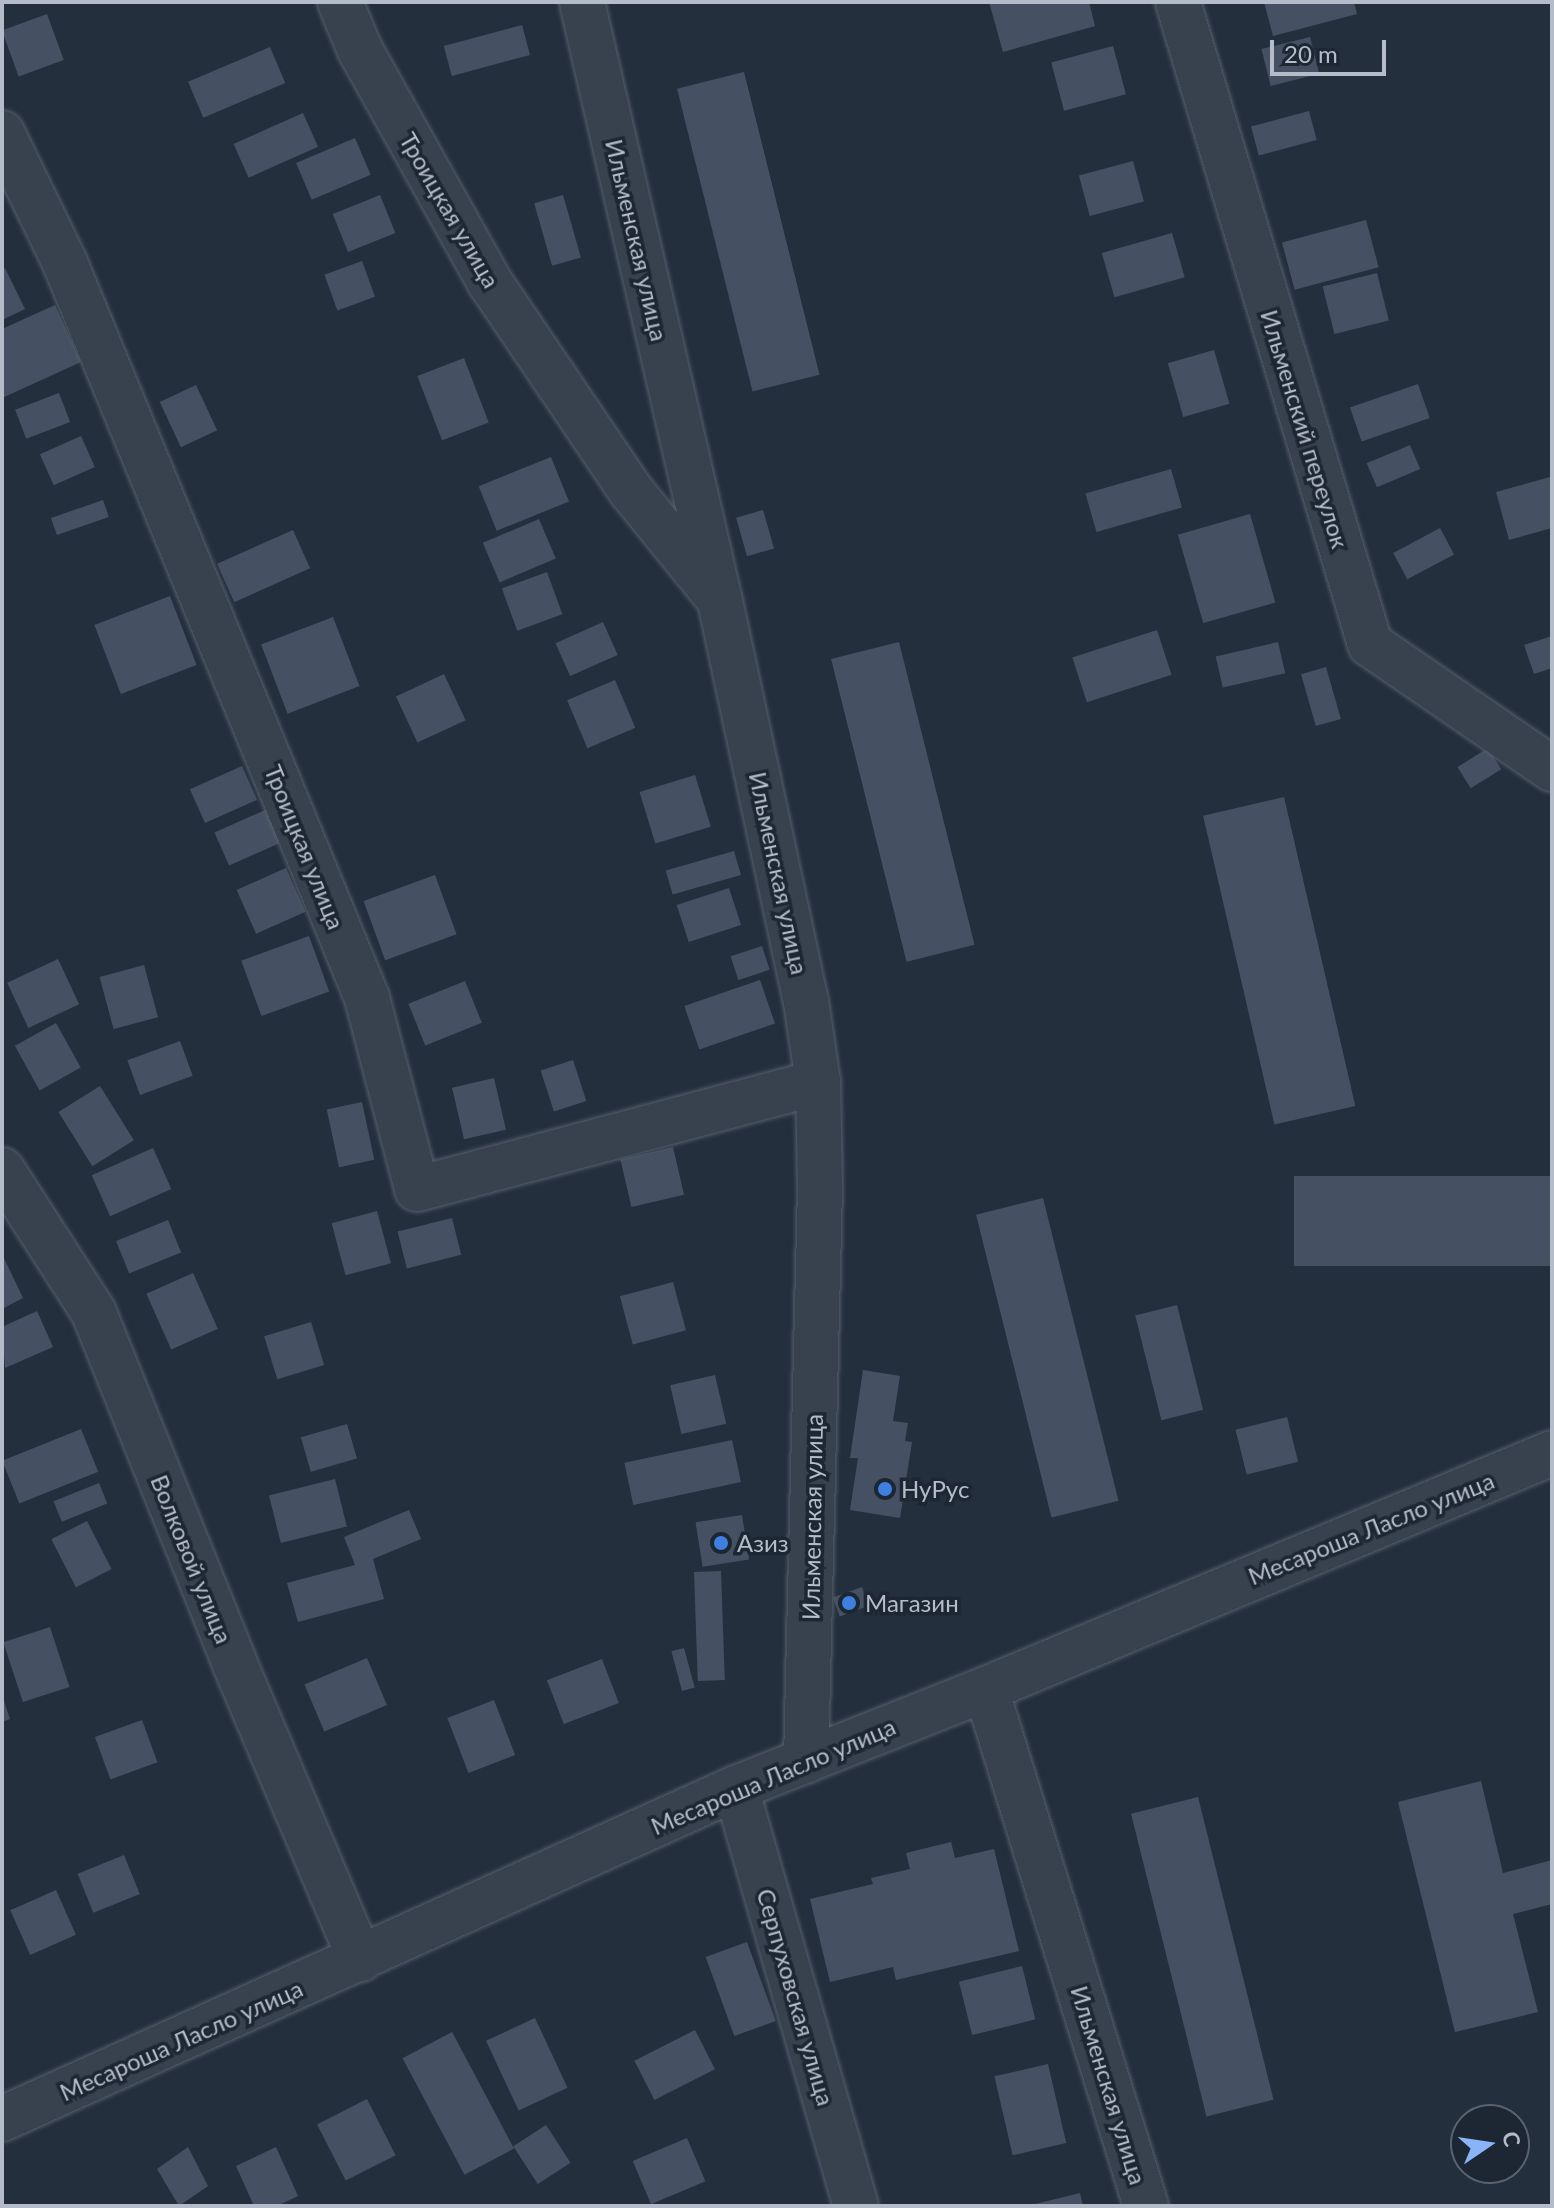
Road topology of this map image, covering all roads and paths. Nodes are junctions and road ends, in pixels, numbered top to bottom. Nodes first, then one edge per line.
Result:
1 (340, 2) edge
2 (582, 2) edge
3 (1178, 2) edge
4 (2, 133) edge
5 (720, 601) junction
6 (1552, 769) edge
7 (818, 1082) junction
8 (2, 1170) edge
9 (1552, 1453) edge
10 (986, 1689) junction
11 (806, 1761) junction
12 (736, 1788) junction
13 (360, 1959) junction
14 (2, 2119) edge
15 (856, 2206) edge
16 (1146, 2206) edge

1 - 5 street, Троицкая улица
2 - 5 street, Ильменская улица
3 - 6 street, Ильменский переулок
4 - 7 street, Троицкая улица
5 - 7 street, Ильменская улица
7 - 11 street, Ильменская улица
8 - 13 street, Волковой улица
9 - 10 street, Месароша Ласло улица
10 - 11 street, Месароша Ласло улица
10 - 16 street, Ильменская улица
11 - 12 street, Месароша Ласло улица
12 - 13 street, Месароша Ласло улица
12 - 15 street, Серпуховская улица
13 - 14 street, Месароша Ласло улица

